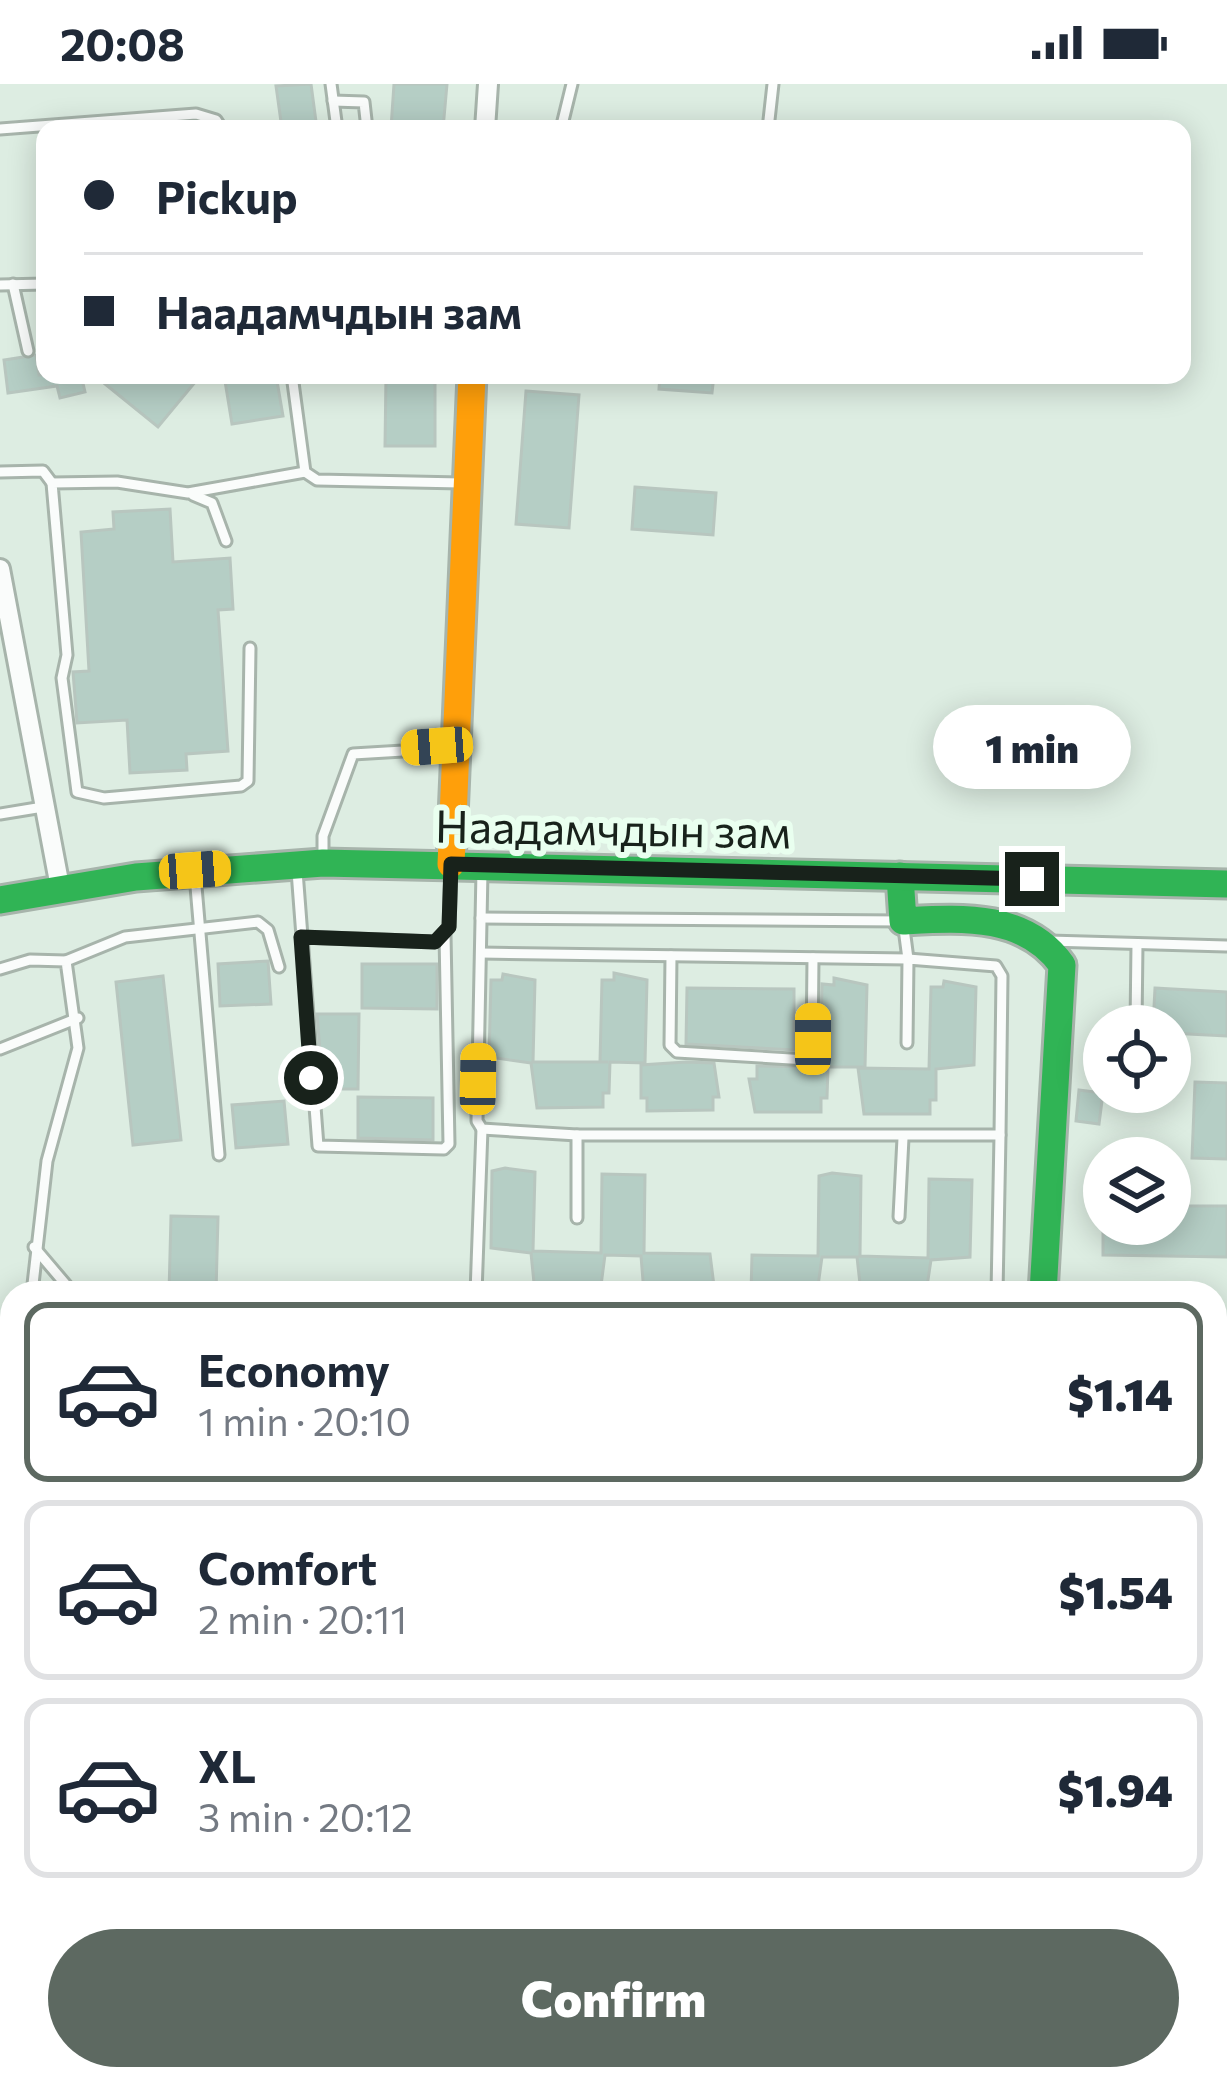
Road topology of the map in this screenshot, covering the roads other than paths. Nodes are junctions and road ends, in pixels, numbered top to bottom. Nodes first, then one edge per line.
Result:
1 (331, 84) edge
2 (488, 84) edge
3 (572, 84) edge
4 (773, 84) edge
5 (333, 100) junction
6 (164, 120) edge
7 (216, 120) edge
8 (336, 120) edge
9 (366, 120) edge
10 (486, 120) edge
11 (563, 120) edge
12 (769, 120) edge
13 (36, 128) edge
14 (0, 129) edge
15 (14, 284) junction
16 (36, 284) edge
17 (0, 285) edge
18 (28, 351) dead end
19 (293, 384) edge
20 (472, 384) edge
21 (0, 472) edge
22 (305, 472) junction
23 (52, 483) junction
24 (466, 483) junction
25 (188, 493) junction
26 (226, 542) dead end
27 (0, 569) edge
28 (250, 648) dead end
29 (453, 748) junction
30 (44, 807) junction
31 (0, 814) edge
32 (310, 864) junction
33 (451, 864) junction
34 (482, 865) junction
35 (195, 870) junction
36 (901, 876) junction
37 (1227, 884) edge
38 (60, 887) junction
39 (0, 900) edge
40 (482, 918) junction
41 (903, 921) junction
42 (199, 925) junction
43 (445, 935) junction
44 (301, 937) junction
45 (1044, 941) junction
46 (1137, 944) junction
47 (1226, 946) edge
48 (481, 953) junction
49 (671, 956) junction
50 (813, 958) junction
51 (908, 959) junction
52 (67, 961) junction
53 (279, 967) dead end
54 (0, 969) edge
55 (1136, 1005) edge
56 (78, 1018) junction
57 (908, 1043) dead end
58 (0, 1049) edge
59 (482, 1129) junction
60 (577, 1135) junction
61 (1000, 1135) junction
62 (904, 1138) junction
63 (219, 1154) dead end
64 (899, 1217) dead end
65 (577, 1218) dead end
66 (34, 1246) junction
67 (33, 1281) edge
68 (63, 1281) edge
69 (476, 1281) edge
70 (997, 1281) edge
71 (1044, 1281) edge

1 - 5 lane
2 - 10 street
3 - 11 lane
4 - 12 lane
5 - 8 lane
5 - 9 lane
6 - 7 lane
13 - 14 lane
15 - 16 lane
15 - 17 lane
15 - 18 lane
19 - 22 lane
20 - 24 main road
21 - 23 lane
22 - 24 lane
22 - 25 lane
23 - 25 lane
23 - 28 lane
24 - 29 main road
25 - 26 lane
27 - 30 street
29 - 32 lane
29 - 33 main road
30 - 31 lane
30 - 38 street
32 - 33 main road, Наадамчдын зам
32 - 35 main road, Наадамчдын зам
32 - 44 lane
33 - 34 main road, Наадамчдын зам
33 - 43 lane
34 - 36 main road, Наадамчдын зам
34 - 40 lane
35 - 38 main road, Наадамчдын зам
35 - 42 lane
36 - 37 main road, Наадамчдын зам
36 - 41 main road
38 - 39 main road, Наадамчдын зам
40 - 41 lane
40 - 48 lane
41 - 45 main road
41 - 51 lane
42 - 52 lane
42 - 53 lane
42 - 63 lane
43 - 44 lane
43 - 44 lane
45 - 46 lane
45 - 71 main road
46 - 47 lane
46 - 55 lane
48 - 49 lane
48 - 59 lane
49 - 50 lane
49 - 50 lane
50 - 51 lane
51 - 57 lane
51 - 61 lane
52 - 54 lane
52 - 56 lane
56 - 58 lane
56 - 66 lane
59 - 60 lane
59 - 69 lane
60 - 62 lane
60 - 65 lane
61 - 62 lane
61 - 70 lane
62 - 64 lane
66 - 67 lane
66 - 68 lane

